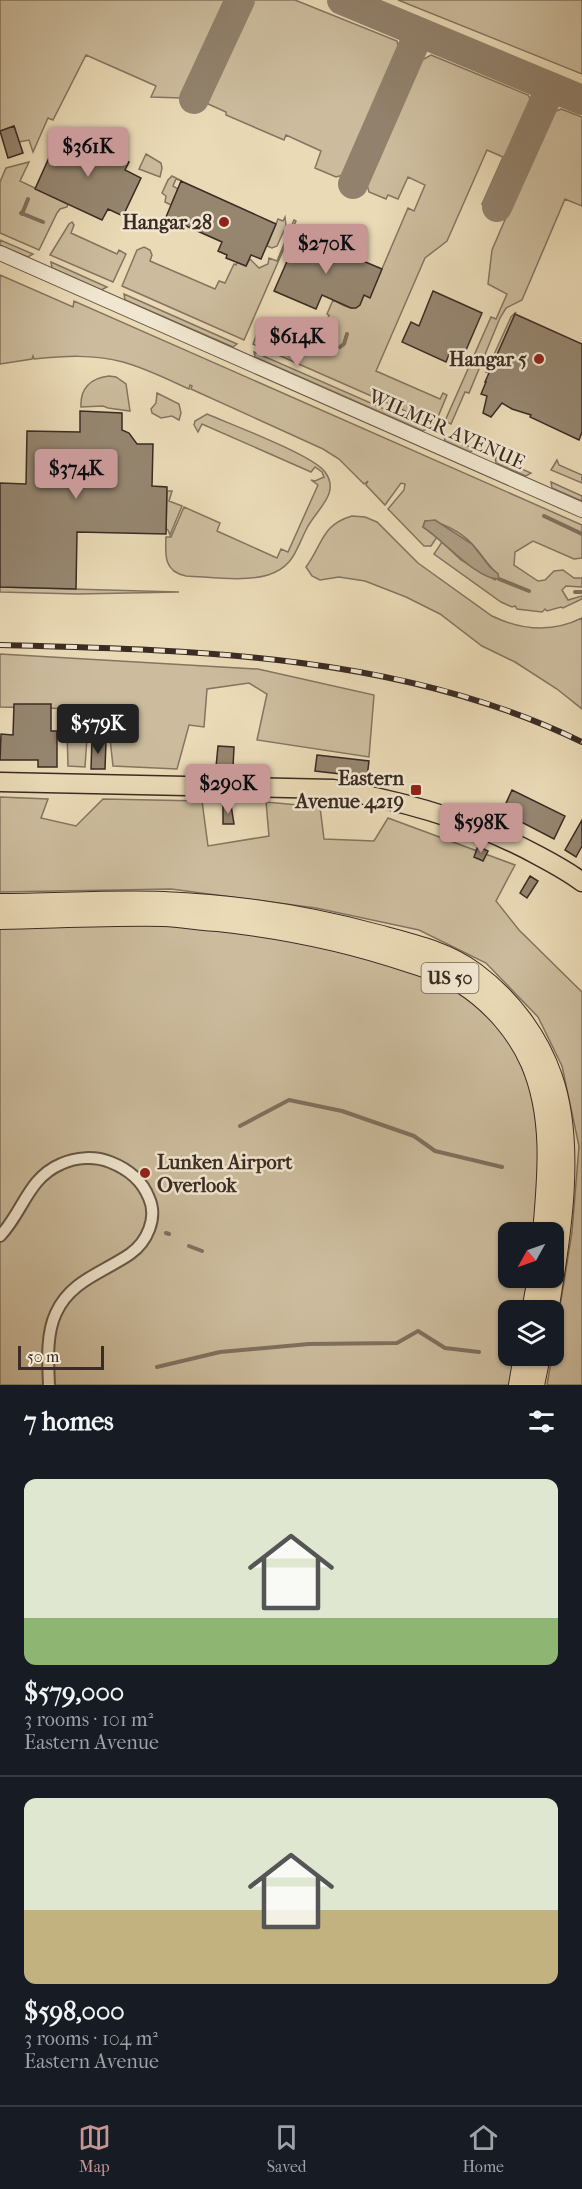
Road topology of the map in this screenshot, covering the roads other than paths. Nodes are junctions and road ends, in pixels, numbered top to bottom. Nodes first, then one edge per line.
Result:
1 (0, 253) edge
2 (582, 510) edge
3 (0, 782) edge
4 (582, 882) edge
5 (0, 904) edge
6 (0, 919) edge
7 (544, 1222) edge
8 (0, 1236) edge
9 (550, 1300) edge
10 (522, 1366) edge
11 (538, 1366) edge
12 (49, 1385) edge
13 (519, 1385) edge
14 (534, 1385) edge

1 - 2 street, WILMER AVENUE
3 - 4 main road
5 - 9 highway, US 50
6 - 7 highway, US 50
8 - 12 street
10 - 13 highway
11 - 14 highway

